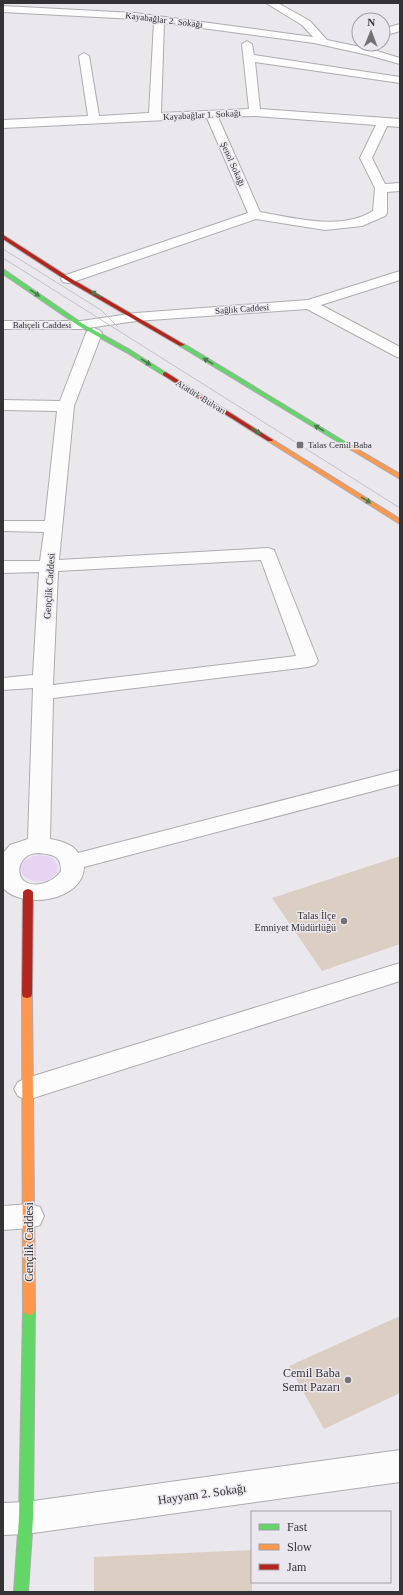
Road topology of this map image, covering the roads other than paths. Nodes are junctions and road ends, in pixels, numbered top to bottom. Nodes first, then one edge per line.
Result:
1 (271, 3) edge
2 (135, 8) dead end
3 (3, 9) edge
4 (146, 17) junction
5 (159, 19) junction
6 (246, 31) junction
7 (324, 42) junction
8 (351, 46) edge
9 (348, 47) junction
10 (84, 56) dead end
11 (249, 58) junction
12 (400, 61) edge
13 (400, 80) edge
14 (255, 112) junction
15 (211, 114) junction
16 (155, 117) junction
17 (94, 120) junction
18 (383, 122) junction
19 (3, 124) edge
20 (400, 124) edge
21 (400, 187) edge
22 (381, 188) junction
23 (255, 215) junction
24 (3, 237) edge
25 (3, 271) edge
26 (400, 275) edge
27 (68, 278) junction
28 (309, 304) junction
29 (136, 317) junction
30 (3, 325) edge
31 (88, 329) junction
32 (400, 352) edge
33 (3, 405) edge
34 (66, 406) junction
35 (400, 477) edge
36 (400, 522) edge
37 (3, 526) edge
38 (54, 527) junction
39 (49, 566) junction
40 (3, 567) edge
41 (3, 684) edge
42 (43, 687) junction
43 (400, 777) edge
44 (39, 845) junction
45 (73, 862) junction
46 (4, 875) edge
47 (28, 892) junction
48 (400, 972) edge
49 (27, 1089) junction
50 (30, 1216) junction
51 (3, 1218) edge
52 (400, 1466) edge
53 (15, 1519) edge
54 (21, 1592) edge

1 - 7 street
2 - 4 street
3 - 4 street, Kayabağlar 2. Sokağı
4 - 5 street, Kayabağlar 2. Sokağı
5 - 6 street, Kayabağlar 2. Sokağı
5 - 16 street
6 - 7 street, Kayabağlar 2. Sokağı
6 - 11 street
7 - 9 street
8 - 9 street
9 - 12 street
10 - 17 street
11 - 13 street
11 - 14 street
14 - 15 street, Kayabağlar 1. Sokağı
14 - 18 street, Kayabağlar 1. Sokağı
15 - 16 street, Kayabağlar 1. Sokağı
15 - 23 street, Şenol Sokağı
16 - 17 street, Kayabağlar 1. Sokağı
17 - 19 street, Kayabağlar 1. Sokağı
18 - 20 street, Kayabağlar 1. Sokağı
18 - 22 street
21 - 22 street
22 - 23 street
23 - 27 street
24 - 27 main road
25 -> 31 main road, Atatürk Bulvarı
26 - 28 street, Sağlık Caddesi
29 -> 27 main road
28 - 29 street, Sağlık Caddesi
28 - 32 street
29 - 31 street, Sağlık Caddesi
35 -> 29 main road
30 - 31 street, Bahçeli Caddesi
31 - 34 street, Gençlik Caddesi
31 -> 36 main road, Atatürk Bulvarı
33 - 34 street
34 - 38 street, Gençlik Caddesi
37 - 38 street
38 - 39 street, Gençlik Caddesi
39 - 40 street
39 - 42 street, Gençlik Caddesi
39 - 42 street
41 - 42 street
42 - 44 street, Gençlik Caddesi
43 - 45 street
44 - 45 street
44 - 46 street
45 - 47 street
46 - 47 street
47 - 49 main road, Gençlik Caddesi
48 - 49 street
49 - 50 main road, Gençlik Caddesi
50 - 51 street
50 - 53 main road, Gençlik Caddesi
52 - 53 street, Hayyam 2. Sokağı
53 - 54 main road, Gençlik Caddesi

